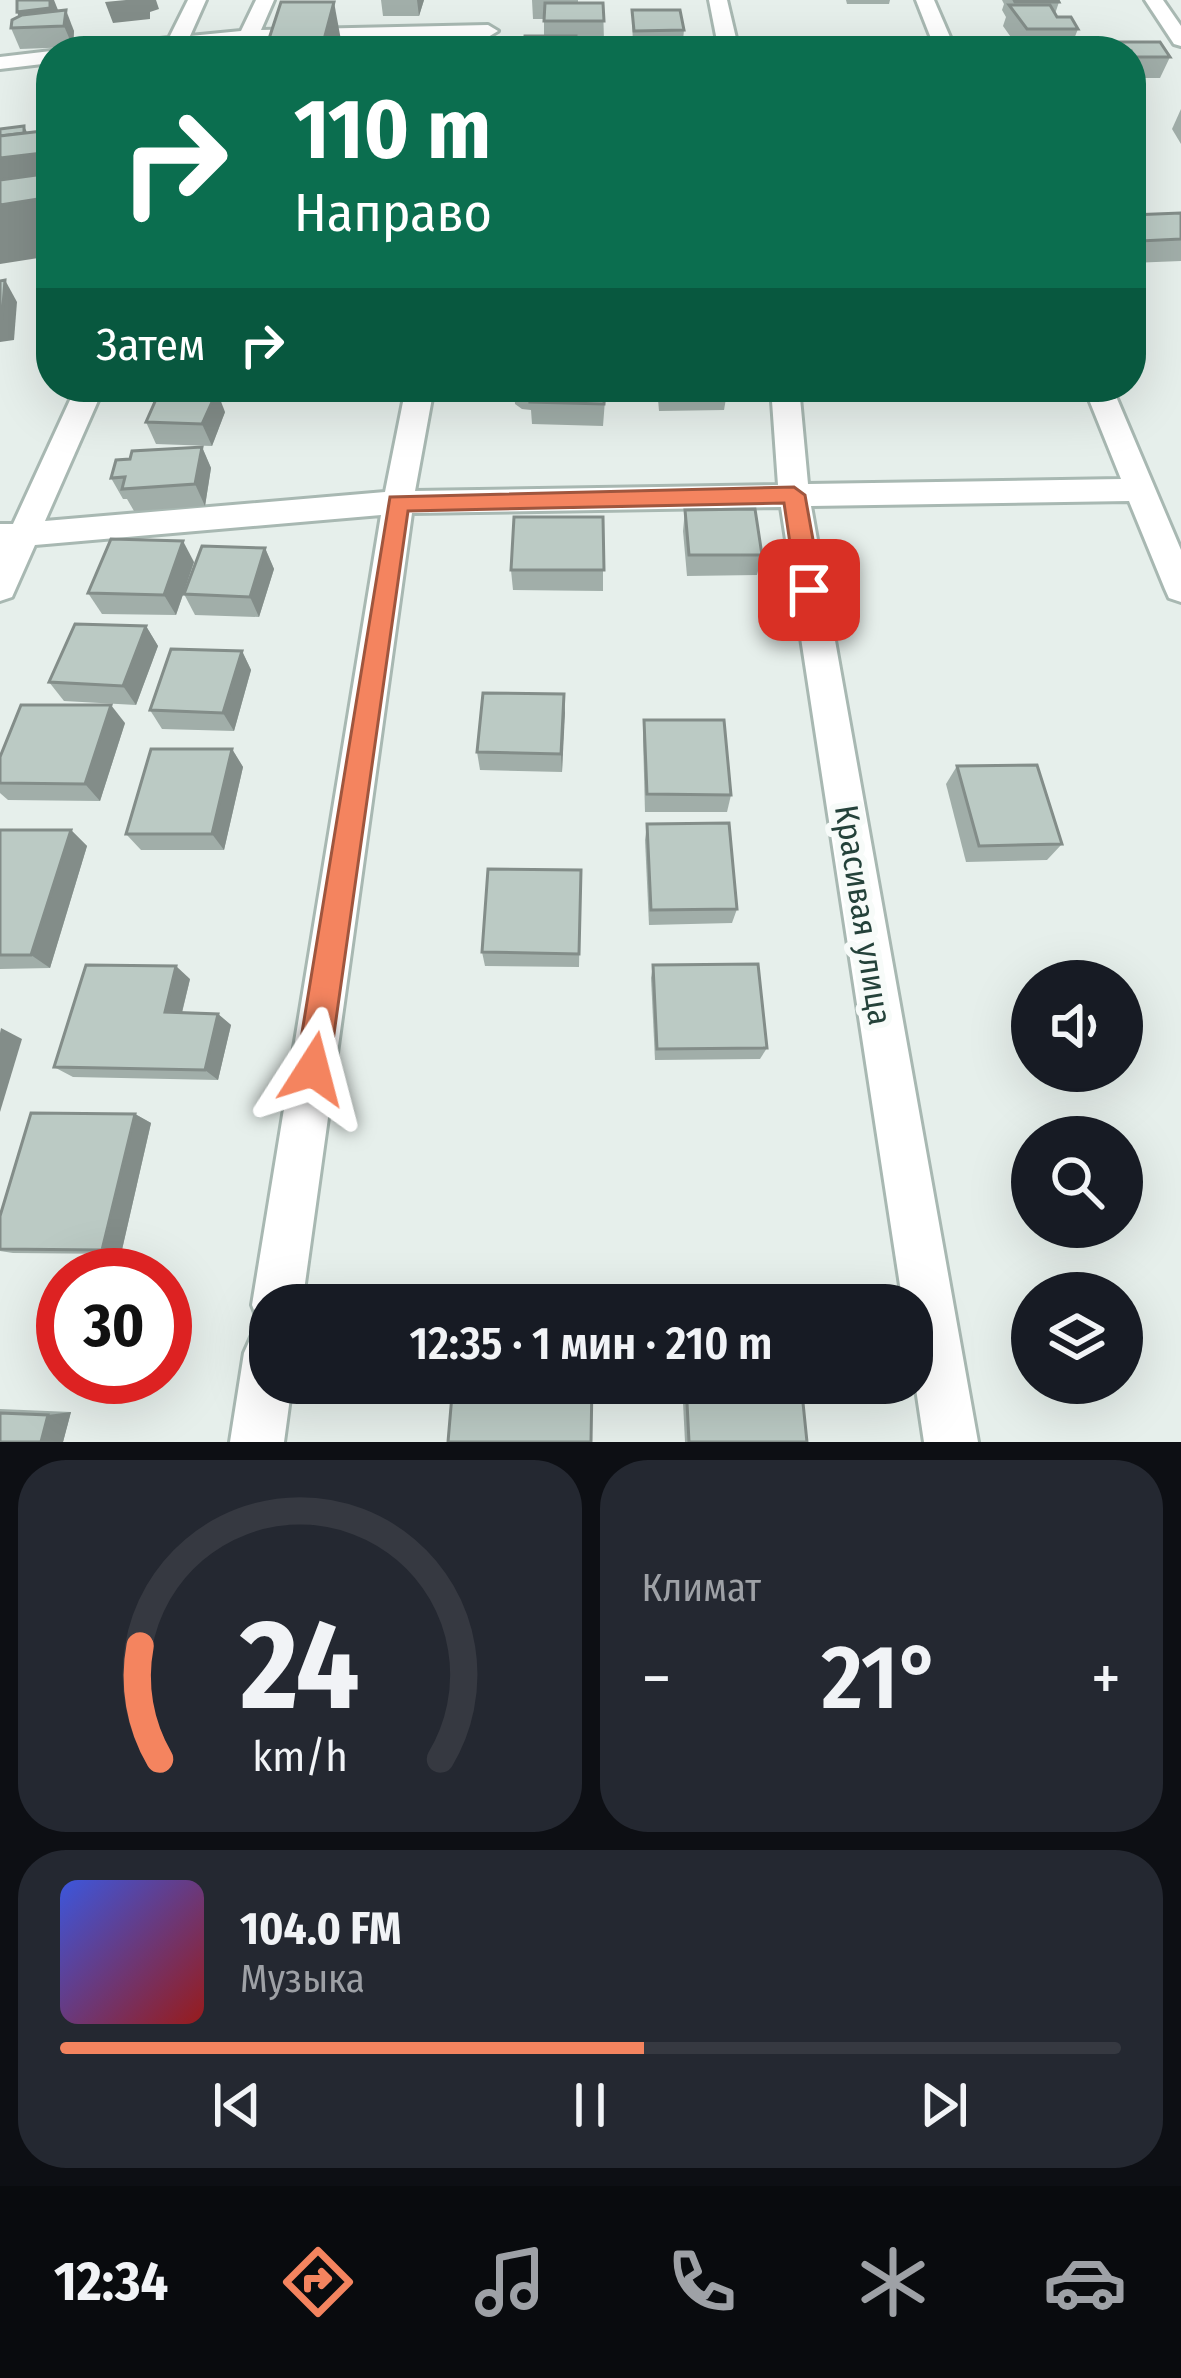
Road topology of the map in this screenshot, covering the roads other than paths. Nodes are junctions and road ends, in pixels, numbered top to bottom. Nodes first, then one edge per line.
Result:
1 (197, 0) edge
2 (265, 0) edge
3 (718, 0) edge
4 (926, 0) edge
5 (1154, 0) edge
6 (488, 32) edge
7 (180, 36) edge
8 (249, 36) edge
9 (407, 36) edge
10 (726, 36) edge
11 (940, 36) edge
12 (1181, 40) edge
13 (36, 59) edge
14 (0, 63) edge
15 (82, 402) edge
16 (417, 402) edge
17 (785, 402) edge
18 (1104, 402) edge
19 (1138, 490) junction
20 (794, 495) junction
21 (398, 502) junction
22 (13, 534) edge
23 (0, 588) edge
24 (1181, 589) edge
25 (280, 1284) edge
26 (263, 1404) edge
27 (257, 1442) edge
28 (951, 1442) edge

1 - 7 street
2 - 8 street
3 - 10 street
4 - 11 street
5 - 12 street
6 - 9 street
13 - 14 street
15 - 22 street
16 - 21 street
17 - 20 street, Красивая улица
18 - 19 street
19 - 20 street
19 - 24 street
20 - 21 street
20 - 28 street, Красивая улица
21 - 22 street
21 - 25 street
22 - 23 street
26 - 27 street

